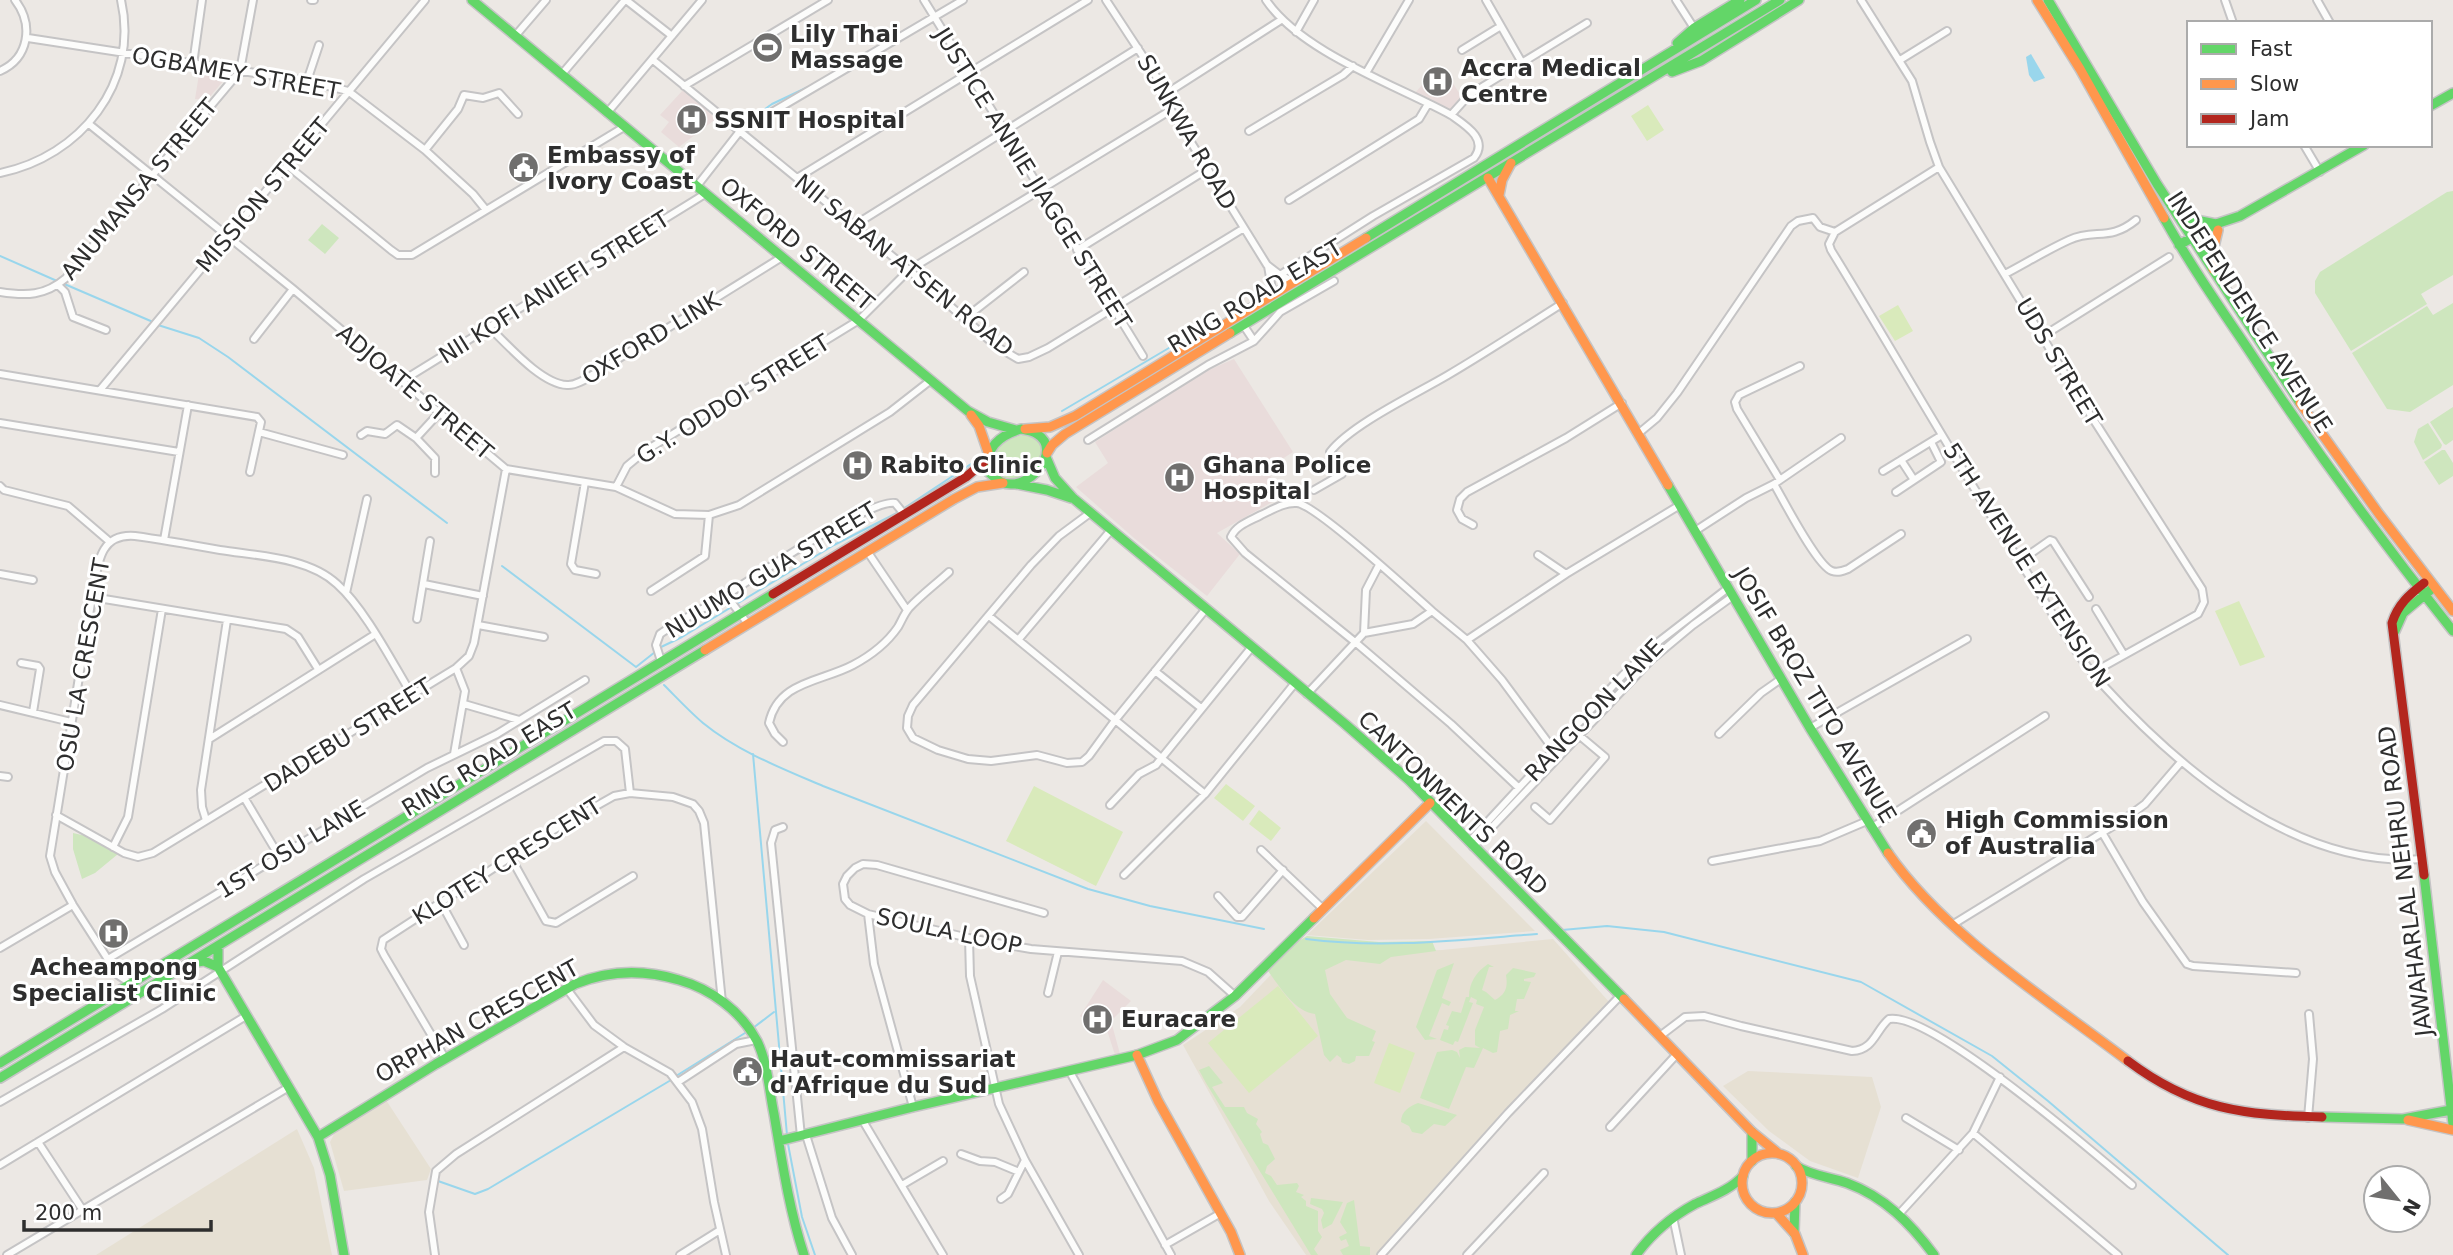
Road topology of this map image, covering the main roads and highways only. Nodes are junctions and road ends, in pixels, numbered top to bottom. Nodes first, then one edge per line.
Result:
1 (472, 0) edge
2 (1740, 0) edge
3 (1756, 0) edge
4 (1780, 0) edge
5 (1799, 0) edge
6 (2029, 0) edge
7 (2037, 0) edge
8 (2048, 0) edge
9 (2055, 0) edge
10 (1664, 56) junction
11 (2083, 66) junction
12 (1652, 79) junction
13 (2453, 93) edge
14 (2432, 105) edge
15 (1545, 129) junction
16 (1536, 135) junction
17 (1551, 139) junction
18 (2361, 147) edge
19 (1511, 163) junction
20 (1470, 175) junction
21 (1488, 178) junction
22 (1473, 188) junction
23 (1499, 195) junction
24 (2173, 210) junction
25 (1397, 219) junction
26 (2220, 226) junction
27 (1402, 228) junction
28 (1380, 230) junction
29 (1384, 240) junction
30 (2193, 240) junction
31 (2181, 248) junction
32 (2213, 269) junction
33 (1142, 380) junction
34 (968, 411) junction
35 (1021, 430) junction
36 (1047, 455) junction
37 (987, 456) junction
38 (1003, 483) junction
39 (1016, 484) junction
40 (1073, 498) junction
41 (2431, 584) junction
42 (2417, 586) junction
43 (2424, 595) junction
44 (2453, 611) edge
45 (2453, 631) edge
46 (2395, 633) junction
47 (546, 730) junction
48 (553, 742) junction
49 (1430, 803) junction
50 (218, 947) junction
51 (191, 963) junction
52 (220, 970) junction
53 (1137, 1055) junction
54 (0, 1063) edge
55 (0, 1078) edge
56 (2451, 1111) edge
57 (2403, 1119) junction
58 (2453, 1125) edge
59 (2453, 1130) edge
60 (1752, 1132) junction
61 (318, 1137) junction
62 (781, 1141) junction
63 (1779, 1154) junction
64 (1752, 1161) junction
65 (1796, 1165) junction
66 (1743, 1176) junction
67 (1823, 1179) junction
68 (1801, 1188) junction
69 (1723, 1192) junction
70 (1745, 1196) junction
71 (1795, 1202) junction
72 (1776, 1213) junction
73 (1795, 1234) junction
74 (344, 1255) edge
75 (804, 1255) edge
76 (1240, 1255) edge
77 (1636, 1255) edge
78 (1803, 1255) edge
79 (1934, 1255) edge

1 - 34 main road, OXFORD STREET
2 - 10 main road, RING ROAD EAST
3 - 10 main road, RING ROAD EAST
4 - 12 main road, RING ROAD EAST
5 - 12 main road, RING ROAD EAST
6 - 11 main road
7 - 11 main road, INDEPENDENCE AVENUE
8 - 11 main road, INDEPENDENCE AVENUE
9 - 11 main road
10 - 15 main road, RING ROAD EAST
11 - 24 main road, INDEPENDENCE AVENUE
11 - 31 main road, INDEPENDENCE AVENUE
12 - 17 main road, RING ROAD EAST
13 - 14 main road
15 - 16 main road, RING ROAD EAST
15 - 17 main road
16 - 20 main road, RING ROAD EAST
16 - 21 main road, RING ROAD EAST
17 - 19 main road, RING ROAD EAST
18 - 26 main road
19 - 21 main road, RING ROAD EAST
19 - 23 main road
20 - 21 main road
20 - 25 main road, RING ROAD EAST
21 - 22 main road, RING ROAD EAST
21 - 23 main road, JOSIF BROZ TITO AVENUE
22 - 23 main road
22 - 27 main road, RING ROAD EAST
23 - 57 main road, JOSIF BROZ TITO AVENUE
24 - 26 main road
24 - 30 main road, INDEPENDENCE AVENUE
25 - 27 main road
25 - 28 main road, RING ROAD EAST
26 - 30 main road
26 - 32 main road
27 - 29 main road, RING ROAD EAST
28 - 29 main road
28 - 33 main road, RING ROAD EAST
29 - 33 main road, RING ROAD EAST
30 - 31 main road
30 - 32 main road, INDEPENDENCE AVENUE
31 - 42 main road, INDEPENDENCE AVENUE
32 - 41 main road, INDEPENDENCE AVENUE
33 - 35 main road, RING ROAD EAST
33 - 36 main road, RING ROAD EAST
34 - 35 main road, OXFORD STREET
34 - 37 main road, OXFORD STREET
35 - 36 main road
35 - 37 main road
36 - 39 main road
36 - 40 main road, CANTONMENTS ROAD
37 - 38 main road
37 - 47 main road, RING ROAD EAST
38 - 39 main road
38 - 48 main road, RING ROAD EAST
39 - 40 main road, CANTONMENTS ROAD
40 - 49 main road, CANTONMENTS ROAD
41 - 42 main road, JAWAHARLAL NEHRU ROAD
41 - 43 main road
41 - 44 main road, INDEPENDENCE AVENUE
42 - 43 main road, INDEPENDENCE AVENUE
42 - 46 main road, JAWAHARLAL NEHRU ROAD
43 - 45 main road, INDEPENDENCE AVENUE
43 - 46 main road
46 - 56 main road, JAWAHARLAL NEHRU ROAD
47 - 48 main road
47 - 54 main road, RING ROAD EAST
48 - 50 main road, RING ROAD EAST
49 - 53 main road
49 - 60 main road, CANTONMENTS ROAD
50 - 51 main road, RING ROAD EAST
50 - 52 main road
51 - 52 main road
51 - 55 main road, RING ROAD EAST
52 - 61 main road
53 - 62 main road
53 - 76 main road
56 - 57 main road, JOSIF BROZ TITO AVENUE
56 - 58 main road, JAWAHARLAL NEHRU ROAD
57 - 59 main road, JOSIF BROZ TITO AVENUE
60 - 63 main road, CANTONMENTS ROAD
60 - 64 main road
61 - 62 main road, ORPHAN CRESCENT
61 - 74 main road
62 - 75 main road, ORPHAN CRESCENT
63 - 64 main road
63 - 65 main road
64 - 66 main road
65 - 67 main road
65 - 68 main road
66 - 69 main road
66 - 70 main road
67 - 68 main road
67 - 79 main road
68 - 71 main road
69 - 70 main road
69 - 77 main road
70 - 72 main road
71 - 72 main road
71 - 73 main road
72 - 73 main road
73 - 78 main road

